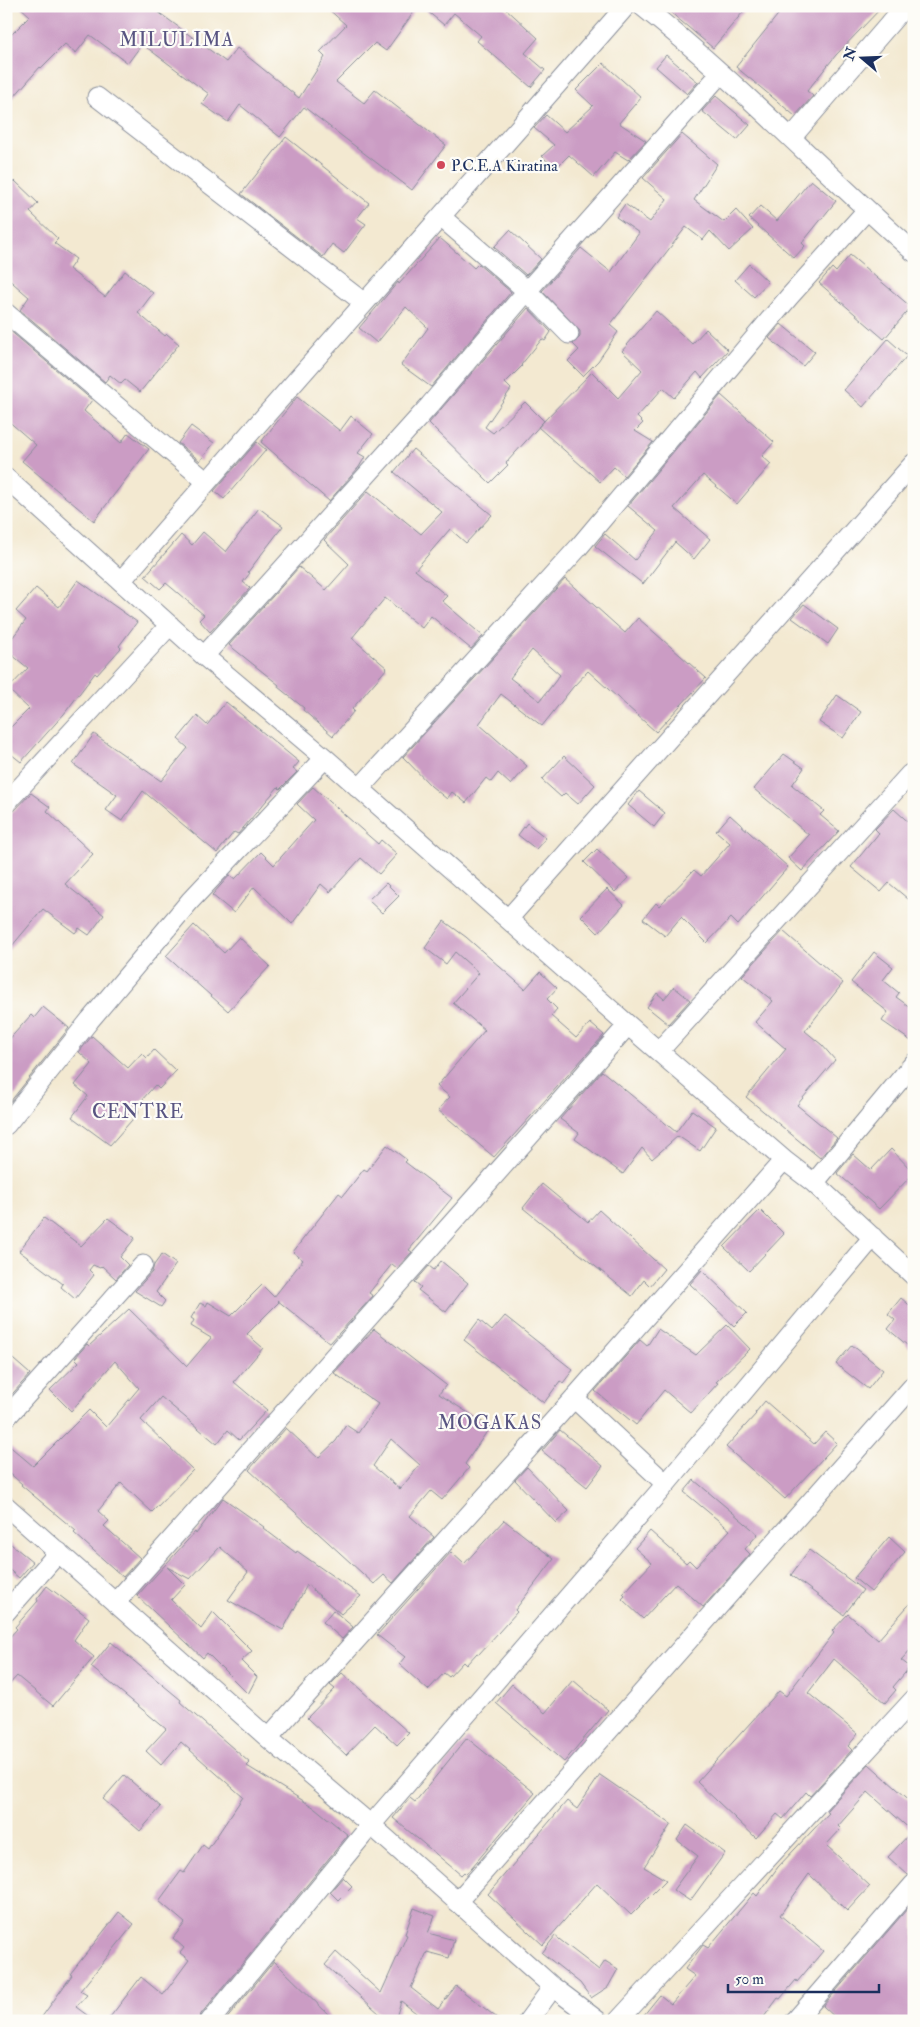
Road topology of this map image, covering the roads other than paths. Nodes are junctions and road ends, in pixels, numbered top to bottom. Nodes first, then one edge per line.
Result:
1 (626, 6) edge
2 (905, 6) edge
3 (653, 10) edge
4 (721, 73) junction
5 (97, 97) dead end
6 (792, 137) junction
7 (866, 210) junction
8 (441, 217) junction
9 (914, 252) edge
10 (527, 291) junction
11 (363, 302) junction
12 (6, 313) edge
13 (569, 334) dead end
14 (914, 463) edge
15 (6, 478) edge
16 (207, 482) junction
17 (122, 581) junction
18 (170, 625) junction
19 (204, 656) junction
20 (325, 758) junction
21 (910, 774) dead end
22 (359, 789) junction
23 (6, 803) edge
24 (508, 920) junction
25 (628, 1025) junction
26 (658, 1051) junction
27 (914, 1063) edge
28 (6, 1126) edge
29 (784, 1160) junction
30 (814, 1182) junction
31 (873, 1237) junction
32 (143, 1265) dead end
33 (914, 1276) edge
34 (914, 1385) edge
35 (574, 1398) junction
36 (6, 1418) edge
37 (666, 1484) junction
38 (6, 1506) edge
39 (59, 1552) junction
40 (115, 1602) junction
41 (6, 1612) edge
42 (914, 1699) edge
43 (268, 1738) junction
44 (371, 1825) junction
45 (914, 1884) edge
46 (457, 1902) junction
47 (553, 1987) junction
48 (210, 2021) edge
49 (528, 2021) edge
50 (598, 2021) edge
51 (618, 2021) edge
52 (795, 2021) edge

1 - 8 street
2 - 6 street
3 - 4 street
4 - 6 street
4 - 10 street
5 - 11 street
6 - 7 street
7 - 9 street
7 - 22 street
8 - 10 street
8 - 11 street
10 - 13 street
10 - 19 street
11 - 16 street
12 - 16 street
14 - 24 street
15 - 17 street
16 - 17 street
17 - 18 street
18 - 19 street
18 - 23 street
19 - 20 street
20 - 22 street
20 - 28 street
21 - 26 street
22 - 24 street
24 - 25 street
25 - 26 street
25 - 40 street
26 - 29 street
27 - 30 street
29 - 30 street
29 - 35 street
30 - 31 street
31 - 33 street
31 - 37 street
32 - 36 street
34 - 46 street
35 - 37 street
35 - 43 street
37 - 44 street
38 - 39 street
39 - 40 street
39 - 41 street
40 - 43 street
42 - 51 street
43 - 44 street
44 - 46 street
44 - 48 street
45 - 52 street
46 - 47 street
47 - 49 street
47 - 50 street

